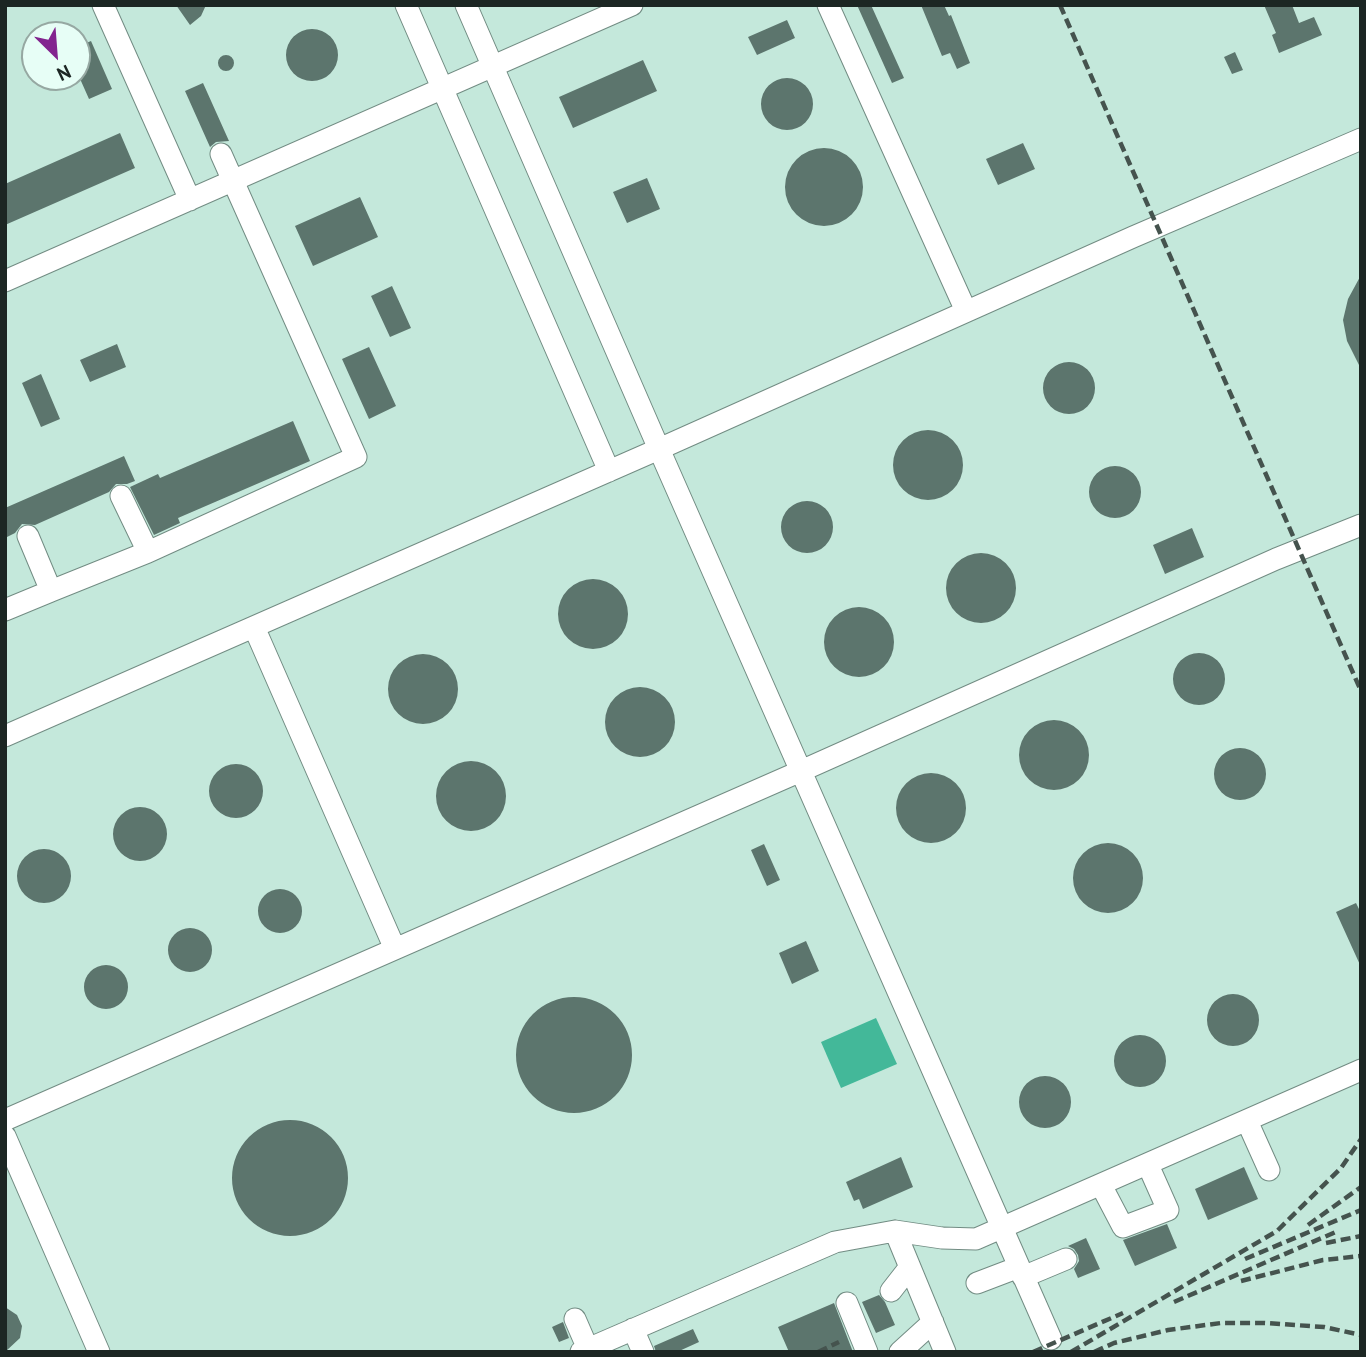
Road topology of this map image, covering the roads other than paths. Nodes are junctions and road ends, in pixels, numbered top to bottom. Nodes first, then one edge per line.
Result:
1 (103, 5) edge
2 (406, 5) edge
3 (466, 5) edge
4 (632, 5) edge
5 (828, 5) edge
6 (494, 67) junction
7 (443, 89) junction
8 (1361, 139) edge
9 (221, 154) dead end
10 (234, 181) junction
11 (190, 200) junction
12 (5, 281) edge
13 (966, 312) junction
14 (659, 449) junction
15 (609, 471) junction
16 (121, 496) dead end
17 (1361, 524) edge
18 (27, 536) dead end
19 (148, 552) junction
20 (51, 591) junction
21 (5, 610) edge
22 (254, 626) junction
23 (5, 736) edge
24 (801, 771) junction
25 (395, 949) junction
26 (1361, 1070) edge
27 (5, 1120) edge
28 (1247, 1121) junction
29 (5, 1136) edge
30 (1148, 1165) junction
31 (1269, 1170) dead end
32 (1101, 1185) junction
33 (1002, 1229) junction
34 (895, 1231) junction
35 (1066, 1259) dead end
36 (909, 1268) junction
37 (1021, 1272) junction
38 (977, 1283) dead end
39 (891, 1291) dead end
40 (847, 1303) dead end
41 (575, 1319) dead end
42 (933, 1322) junction
43 (633, 1329) junction
44 (1051, 1339) dead end
45 (584, 1350) edge
46 (99, 1352) edge
47 (643, 1352) edge
48 (867, 1352) edge
49 (900, 1352) edge
50 (946, 1352) edge

1 - 11 lane
2 - 7 lane
3 - 6 lane
4 - 6 lane
5 - 13 lane
6 - 7 lane
6 - 14 lane
7 - 10 lane
7 - 15 lane
8 - 13 lane
9 - 10 lane
10 - 11 lane
10 - 19 lane
11 - 12 lane
13 - 14 lane
14 - 15 lane
14 - 24 lane
15 - 22 lane
16 - 19 lane
17 - 24 lane
18 - 20 lane
19 - 20 lane
20 - 21 lane
22 - 23 lane
22 - 25 lane
24 - 25 lane
24 - 33 lane
25 - 27 lane
26 - 28 lane
28 - 30 lane
28 - 31 lane
29 - 46 lane
30 - 32 lane
30 - 32 lane
32 - 33 lane
33 - 34 lane
33 - 37 lane
34 - 36 lane
34 - 43 lane
35 - 37 lane
36 - 39 lane
36 - 42 lane
37 - 38 lane
37 - 44 lane
40 - 48 lane
41 - 45 lane
42 - 49 lane
42 - 50 lane
43 - 45 lane
43 - 47 lane

